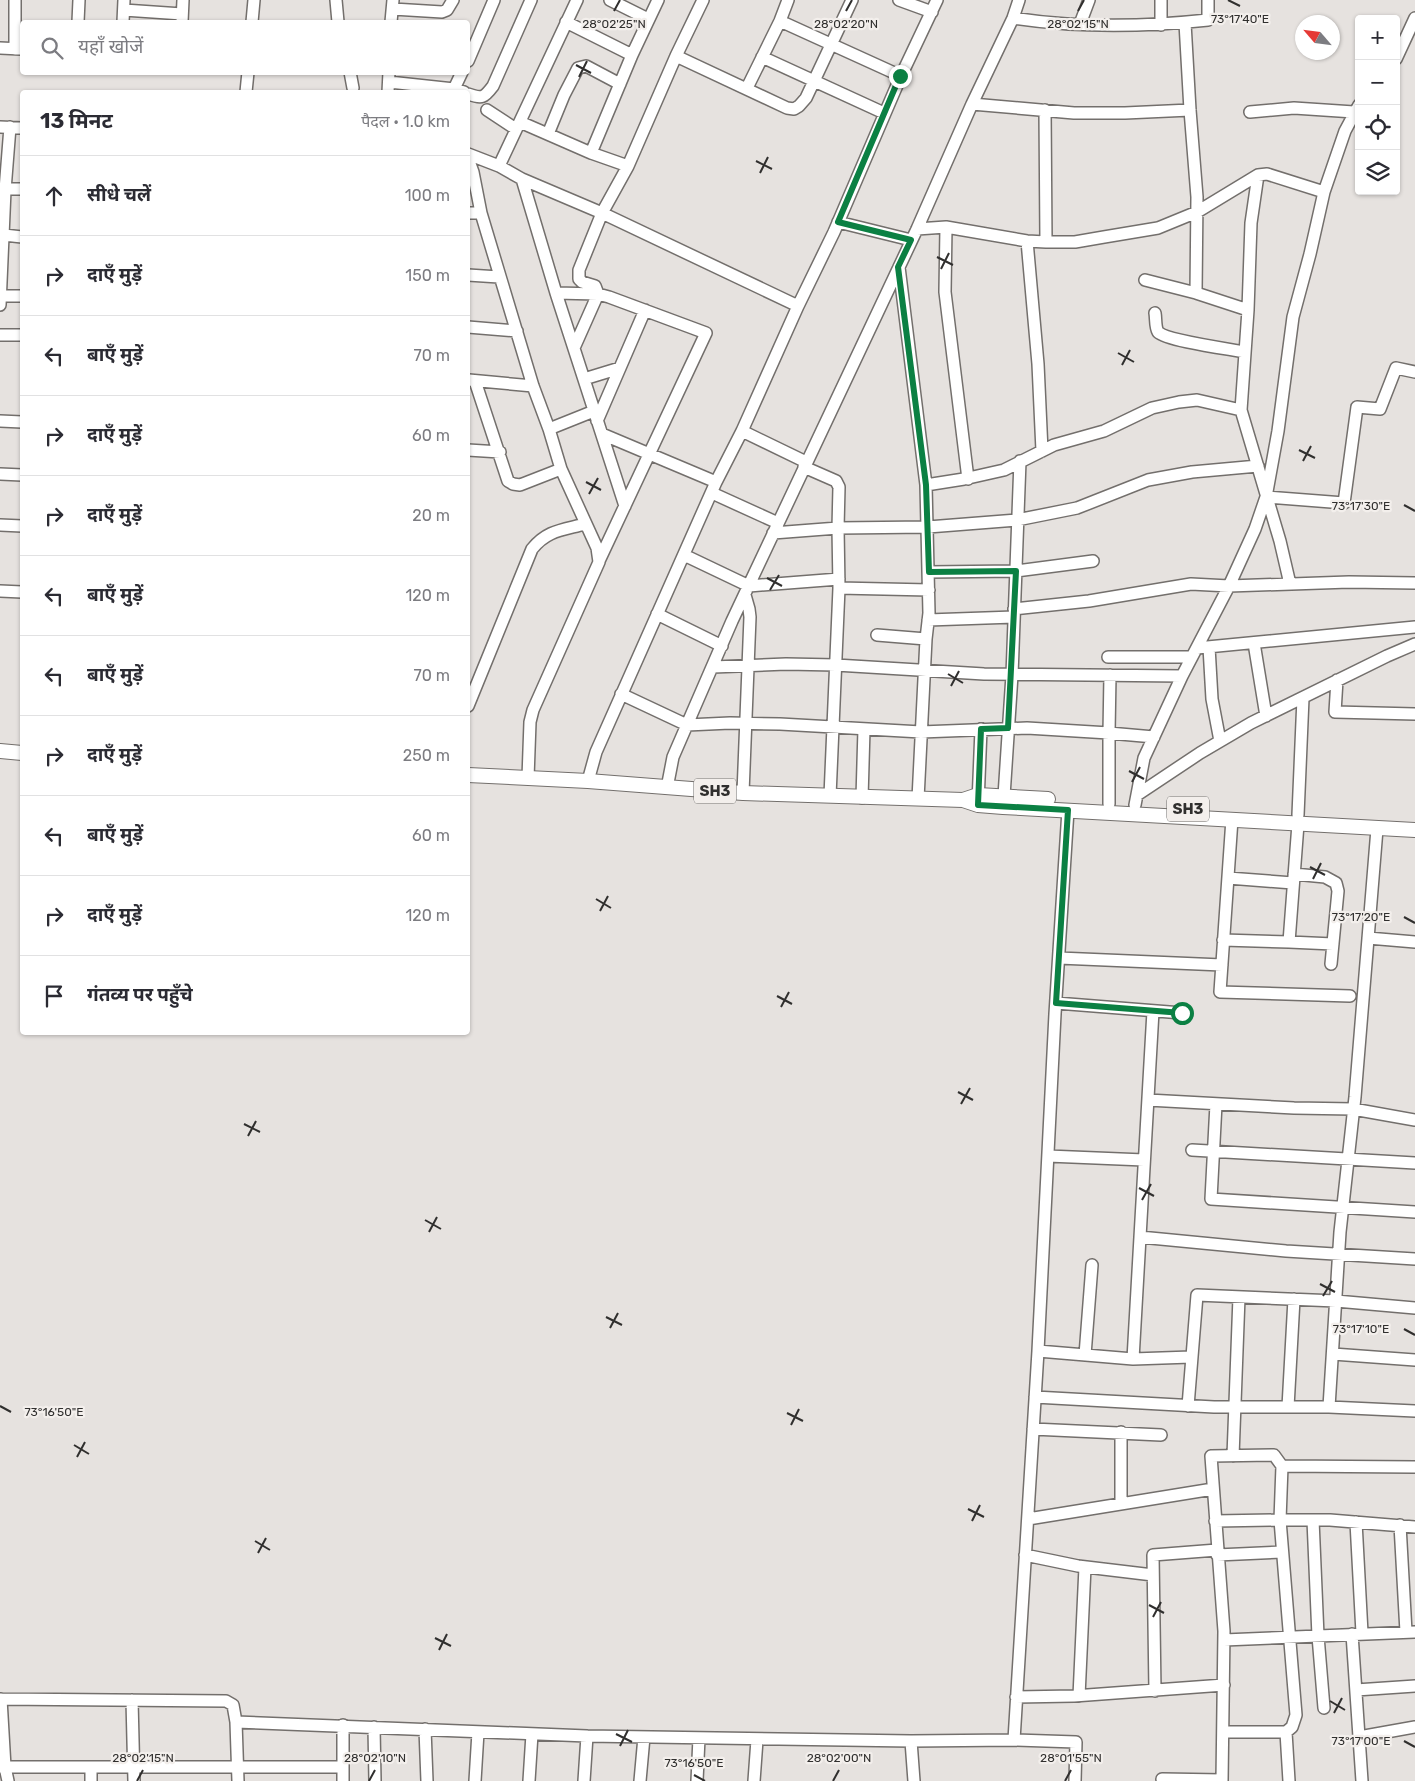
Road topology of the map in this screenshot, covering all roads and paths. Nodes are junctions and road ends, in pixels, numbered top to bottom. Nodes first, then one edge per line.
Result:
1 (15, 0) edge
2 (79, 0) edge
3 (183, 0) edge
4 (254, 0) edge
5 (336, 0) edge
6 (453, 0) edge
7 (494, 0) edge
8 (531, 0) edge
9 (577, 0) edge
10 (610, 0) edge
11 (658, 0) edge
12 (703, 0) edge
13 (788, 0) edge
14 (852, 0) edge
15 (899, 0) edge
16 (937, 0) edge
17 (1019, 0) edge
18 (1089, 0) edge
19 (1161, 0) edge
20 (1208, 0) edge
21 (393, 4) edge
22 (124, 5) edge
23 (430, 5) edge
24 (932, 12) junction
25 (182, 18) edge
26 (1013, 18) junction
27 (1415, 18) edge
28 (648, 19) junction
29 (78, 20) edge
30 (123, 20) edge
31 (252, 20) edge
32 (338, 20) edge
33 (391, 20) edge
34 (780, 21) junction
35 (566, 22) junction
36 (1185, 23) junction
37 (1080, 24) junction
38 (1161, 25) junction
39 (831, 44) junction
40 (0, 48) edge
41 (19, 49) edge
42 (470, 49) edge
43 (1400, 50) edge
44 (632, 55) junction
45 (676, 56) junction
46 (762, 57) junction
47 (248, 75) edge
48 (351, 75) edge
49 (462, 75) edge
50 (900, 76) junction
51 (389, 82) edge
52 (815, 82) junction
53 (620, 84) junction
54 (353, 88) dead end
55 (747, 88) junction
56 (246, 90) edge
57 (447, 90) edge
58 (462, 90) edge
59 (470, 94) edge
60 (972, 104) junction
61 (1355, 109) edge
62 (487, 110) dead end
63 (1045, 110) junction
64 (1190, 110) junction
65 (1355, 111) edge
66 (1250, 112) dead end
67 (884, 113) junction
68 (518, 126) junction
69 (5, 127) edge
70 (20, 128) edge
71 (548, 134) junction
72 (591, 153) junction
73 (470, 157) edge
74 (470, 162) edge
75 (499, 166) junction
76 (628, 166) junction
77 (1258, 175) junction
78 (522, 179) junction
79 (2, 189) edge
80 (20, 189) edge
81 (1324, 192) junction
82 (470, 212) edge
83 (1197, 212) junction
84 (481, 213) junction
85 (602, 213) junction
86 (838, 222) junction
87 (946, 227) junction
88 (917, 229) junction
89 (4, 235) junction
90 (20, 237) edge
91 (911, 240) junction
92 (1027, 241) junction
93 (1046, 242) junction
94 (1, 264) edge
95 (898, 267) junction
96 (470, 275) edge
97 (499, 277) junction
98 (1146, 280) dead end
99 (556, 293) junction
100 (1196, 293) junction
101 (598, 294) junction
102 (0, 296) edge
103 (20, 296) edge
104 (0, 305) edge
105 (798, 306) junction
106 (645, 310) junction
107 (1248, 310) junction
108 (1155, 313) dead end
109 (470, 327) edge
110 (517, 332) junction
111 (0, 335) edge
112 (20, 335) edge
113 (574, 348) junction
114 (1246, 352) junction
115 (620, 368) junction
116 (1415, 372) edge
117 (584, 379) junction
118 (471, 381) edge
119 (533, 386) junction
120 (1241, 410) junction
121 (596, 416) junction
122 (0, 420) edge
123 (20, 422) edge
124 (549, 429) junction
125 (742, 431) junction
126 (602, 434) junction
127 (470, 450) edge
128 (1042, 451) junction
129 (500, 452) junction
130 (649, 452) junction
131 (1020, 461) junction
132 (805, 464) junction
133 (1258, 466) junction
134 (561, 469) junction
135 (0, 474) edge
136 (20, 475) edge
137 (968, 479) junction
138 (926, 485) junction
139 (714, 487) junction
140 (1266, 498) junction
141 (625, 506) junction
142 (1017, 520) junction
143 (585, 524) junction
144 (0, 525) edge
145 (20, 526) edge
146 (928, 527) junction
147 (776, 528) junction
148 (838, 528) junction
149 (684, 555) junction
150 (1093, 561) dead end
151 (599, 562) junction
152 (1016, 571) junction
153 (929, 572) junction
154 (1415, 583) edge
155 (839, 584) junction
156 (1290, 584) junction
157 (1229, 586) junction
158 (747, 590) junction
159 (929, 590) junction
160 (0, 591) edge
161 (20, 592) edge
162 (1014, 613) junction
163 (657, 614) junction
164 (928, 620) junction
165 (1415, 627) edge
166 (877, 635) dead end
167 (926, 639) junction
168 (1254, 643) junction
169 (1415, 644) edge
170 (722, 646) junction
171 (1209, 647) junction
172 (1194, 652) junction
173 (1108, 657) dead end
174 (836, 665) junction
175 (749, 666) junction
176 (713, 667) junction
177 (924, 670) junction
178 (1012, 675) junction
179 (1110, 675) junction
180 (1182, 676) junction
181 (1338, 680) junction
182 (621, 694) junction
183 (1303, 698) junction
184 (470, 701) edge
185 (1415, 714) edge
186 (1266, 716) junction
187 (745, 723) junction
188 (687, 725) junction
189 (834, 728) junction
190 (1008, 728) junction
191 (864, 729) junction
192 (981, 729) junction
193 (921, 732) junction
194 (1109, 733) junction
195 (1154, 738) junction
196 (1220, 742) junction
197 (0, 751) edge
198 (20, 753) edge
199 (470, 775) edge
200 (528, 778) junction
201 (588, 781) junction
202 (667, 788) junction
203 (743, 793) junction
204 (830, 796) junction
205 (1004, 796) junction
206 (862, 798) junction
207 (918, 799) junction
208 (978, 800) junction
209 (1136, 800) junction
210 (1109, 804) junction
211 (1068, 810) junction
212 (1232, 819) junction
213 (1298, 820) junction
214 (1415, 821) edge
215 (1377, 828) junction
216 (1415, 830) edge
217 (1228, 878) junction
218 (1294, 878) junction
219 (1368, 938) junction
220 (1223, 940) junction
221 (1289, 942) junction
222 (1415, 942) edge
223 (1333, 944) junction
224 (1059, 958) junction
225 (1331, 964) dead end
226 (1222, 965) junction
227 (1350, 996) dead end
228 (1056, 1003) junction
229 (1153, 1011) junction
230 (1182, 1013) dead end
231 (1148, 1100) junction
232 (1216, 1104) junction
233 (1353, 1109) junction
234 (1415, 1120) edge
235 (1192, 1150) dead end
236 (1214, 1152) junction
237 (1048, 1156) junction
238 (1144, 1160) junction
239 (1348, 1160) junction
240 (1415, 1163) edge
241 (1343, 1208) junction
242 (1415, 1212) edge
243 (1140, 1238) junction
244 (1339, 1254) junction
245 (1415, 1259) edge
246 (1092, 1265) dead end
247 (1240, 1297) junction
248 (1294, 1299) junction
249 (1336, 1302) junction
250 (1415, 1308) edge
251 (1038, 1351) junction
252 (1333, 1354) junction
253 (1085, 1355) junction
254 (1191, 1357) junction
255 (1133, 1359) junction
256 (1415, 1360) edge
257 (1035, 1397) junction
258 (1188, 1406) junction
259 (1235, 1407) junction
260 (1288, 1407) junction
261 (1329, 1407) junction
262 (1415, 1411) edge
263 (1033, 1429) junction
264 (1121, 1432) junction
265 (1161, 1435) dead end
266 (1233, 1456) junction
267 (1282, 1466) junction
268 (1415, 1467) edge
269 (1213, 1489) junction
270 (1121, 1503) junction
271 (1028, 1519) junction
272 (1280, 1520) junction
273 (1313, 1520) junction
274 (1215, 1521) junction
275 (1356, 1522) junction
276 (1400, 1524) junction
277 (1415, 1527) edge
278 (1217, 1552) junction
279 (1282, 1552) junction
280 (1026, 1555) junction
281 (1085, 1567) junction
282 (1153, 1575) junction
283 (1411, 1632) edge
284 (1357, 1634) junction
285 (1290, 1636) junction
286 (1318, 1636) junction
287 (1224, 1640) junction
288 (1224, 1685) junction
289 (1415, 1686) edge
290 (1356, 1690) junction
291 (1155, 1691) junction
292 (1079, 1696) junction
293 (1016, 1697) junction
294 (1, 1699) edge
295 (132, 1700) junction
296 (1324, 1708) dead end
297 (236, 1722) junction
298 (343, 1725) junction
299 (374, 1727) junction
300 (1415, 1727) edge
301 (425, 1729) junction
302 (478, 1732) junction
303 (1223, 1732) junction
304 (1286, 1732) junction
305 (532, 1734) junction
306 (587, 1736) junction
307 (1359, 1736) junction
308 (644, 1737) junction
309 (699, 1738) junction
310 (757, 1740) junction
311 (1014, 1740) junction
312 (911, 1741) junction
313 (238, 1766) junction
314 (3, 1767) edge
315 (91, 1767) junction
316 (343, 1767) junction
317 (134, 1768) junction
318 (1162, 1779) dead end
319 (8, 1781) edge
320 (91, 1781) edge
321 (134, 1781) edge
322 (238, 1781) edge
323 (343, 1781) edge
324 (375, 1781) edge
325 (427, 1781) edge
326 (475, 1781) edge
327 (530, 1781) edge
328 (584, 1781) edge
329 (640, 1781) edge
330 (697, 1781) edge
331 (754, 1781) edge
332 (914, 1781) edge
333 (1075, 1781) edge
334 (1222, 1781) edge
335 (1289, 1781) edge
336 (1362, 1781) edge

1 - 41 street
2 - 29 street
3 - 25 street
4 - 31 street
5 - 32 street
6 - 23 street
7 - 42 street
8 - 59 street
9 - 35 street
10 - 28 street
11 - 28 street
12 - 45 street
13 - 34 street
14 - 39 street
15 - 24 street
16 - 24 street
17 - 26 street
18 - 37 street
19 - 38 street
20 - 36 street
21 - 23 street
21 - 33 street
22 - 25 street
22 - 30 street
24 - 50 street
26 - 37 street
26 - 60 street
27 - 43 street
28 - 44 street
34 - 39 street
34 - 46 street
35 - 44 street
35 - 68 street
36 - 38 street
36 - 64 street
37 - 38 street
39 - 50 street
39 - 52 street
40 - 41 street
44 - 53 street
45 - 55 street
45 - 76 street
46 - 52 street
46 - 55 street
47 - 56 street
48 - 54 street
49 - 58 street
50 - 67 street
51 - 57 street
52 - 55 street
52 - 67 street
53 - 71 street
53 - 72 street
60 - 63 street
60 - 88 street
61 - 66 street
62 - 68 street
63 - 64 street
63 - 93 street
64 - 83 street
65 - 81 street
67 - 86 street
68 - 71 street
68 - 75 street
69 - 70 street
69 - 79 street
71 - 72 street
72 - 76 street
73 - 75 street
74 - 84 street
75 - 78 street
76 - 85 street
77 - 81 street
77 - 83 street
77 - 107 street
78 - 85 street
78 - 99 street
79 - 80 street
79 - 89 street
81 - 140 street
82 - 84 street
83 - 93 street
83 - 100 street
84 - 97 street
85 - 101 street
85 - 105 street
86 - 91 street
86 - 105 street
87 - 88 street
87 - 92 street
87 - 137 street
88 - 91 street
89 - 90 street
89 - 94 street
91 - 95 street
92 - 93 street
92 - 128 street
94 - 102 street
95 - 132 street
95 - 138 street
96 - 97 street
97 - 110 street
98 - 100 street
99 - 101 street
99 - 113 street
100 - 107 street
101 - 106 street
101 - 113 street
102 - 103 street
102 - 104 street
105 - 125 street
106 - 115 street
106 - 130 street
107 - 114 street
108 - 114 street
109 - 110 street
110 - 119 street
111 - 112 street
113 - 117 street
114 - 120 street
115 - 117 street
115 - 121 street
116 - 140 street
117 - 121 street
118 - 119 street
118 - 129 street
119 - 124 street
120 - 128 street
120 - 133 street
121 - 124 street
121 - 126 street
122 - 123 street
124 - 134 street
125 - 132 street
125 - 139 street
126 - 130 street
126 - 141 street
127 - 129 street
128 - 131 street
129 - 134 street
130 - 139 street
130 - 141 street
131 - 137 street
131 - 142 street
132 - 147 street
132 - 148 street
133 - 140 street
133 - 142 street
134 - 143 street
135 - 136 street
137 - 138 street
138 - 146 street
139 - 147 street
139 - 149 street
140 - 156 street
140 - 157 street
141 - 151 street
142 - 146 street
142 - 152 street
143 - 151 street
143 - 184 street
144 - 145 street
146 - 148 street
146 - 153 street
147 - 148 street
147 - 158 street
148 - 155 street
149 - 158 street
149 - 163 street
150 - 152 street
151 - 200 street
152 - 153 street
152 - 162 street
153 - 159 street
154 - 156 street
155 - 158 street
155 - 159 street
155 - 174 street
156 - 157 street
157 - 162 street
157 - 172 street
158 - 170 street
158 - 175 street
159 - 164 street
160 - 161 street
162 - 164 street
162 - 178 street
163 - 170 street
163 - 182 street
164 - 167 street
165 - 168 street
166 - 167 street
167 - 177 street
168 - 171 street
168 - 186 street
169 - 181 street
170 - 176 street
171 - 172 street
171 - 196 street
172 - 173 street
172 - 180 street
174 - 175 street
174 - 177 street
174 - 189 street
175 - 176 street
175 - 187 street
176 - 188 street
177 - 178 street
177 - 193 street
178 - 179 street
178 - 190 street
179 - 180 street
179 - 194 street
180 - 195 street
181 - 183 street
181 - 185 street
182 - 188 street
182 - 201 street
183 - 186 street
183 - 213 street
186 - 196 street
187 - 188 street
187 - 189 street
187 - 203 street
188 - 202 street
189 - 191 street
189 - 204 street
190 - 192 street
190 - 194 street
190 - 205 street
191 - 193 street
191 - 206 street
192 - 193 street
192 - 208 street
193 - 207 street
194 - 195 street
194 - 210 street
195 - 209 street
196 - 209 street
197 - 198 main road
199 - 200 main road, SH3
200 - 201 main road, SH3
201 - 202 main road, SH3
202 - 203 main road, SH3
203 - 204 main road, SH3
204 - 206 main road, SH3
205 - 208 main road, SH3
205 - 210 main road, SH3
206 - 207 main road, SH3
207 - 208 main road, SH3
208 - 211 main road, SH3
209 - 210 main road, SH3
209 - 213 main road, SH3
211 - 212 main road, SH3
211 - 224 street
212 - 213 main road, SH3
212 - 217 street
213 - 214 main road, SH3
213 - 215 main road, SH3
213 - 218 street
215 - 216 main road, SH3
215 - 219 street
217 - 218 street
217 - 220 street
218 - 221 street
218 - 223 street
219 - 222 street
219 - 233 street
220 - 221 street
220 - 226 street
221 - 223 street
223 - 225 street
224 - 226 street
224 - 228 street
226 - 227 street
228 - 229 street
228 - 237 street
229 - 230 street
229 - 231 street
231 - 232 street
231 - 238 street
232 - 233 street
232 - 236 street
233 - 234 street
233 - 239 street
235 - 236 street
236 - 239 street
236 - 241 street
237 - 238 street
237 - 251 street
238 - 243 street
239 - 240 street
239 - 241 street
241 - 242 street
241 - 244 street
243 - 244 street
243 - 255 street
244 - 245 street
244 - 249 street
246 - 253 street
247 - 248 street
247 - 254 street
247 - 259 street
248 - 249 street
248 - 260 street
249 - 250 street
249 - 252 street
251 - 253 street
251 - 257 street
252 - 256 street
252 - 261 street
253 - 255 street
254 - 255 street
254 - 258 street
257 - 258 street
257 - 263 street
258 - 259 street
259 - 260 street
259 - 266 street
260 - 261 street
261 - 262 street
263 - 264 street
263 - 271 street
264 - 265 street
264 - 270 street
266 - 267 street
266 - 269 street
267 - 268 street
267 - 272 street
269 - 270 street
269 - 274 street
270 - 271 street
271 - 280 street
272 - 273 street
272 - 274 street
272 - 279 street
273 - 275 street
273 - 286 street
274 - 278 street
275 - 276 street
275 - 284 street
276 - 277 street
276 - 283 street
278 - 279 street
278 - 282 street
278 - 287 street
279 - 285 street
280 - 281 street
280 - 293 street
281 - 282 street
281 - 292 street
282 - 291 street
283 - 284 street
284 - 286 street
284 - 290 street
285 - 286 street
285 - 287 street
285 - 304 street
286 - 296 street
287 - 288 street
288 - 291 street
288 - 303 street
289 - 290 street
290 - 307 street
291 - 292 street
292 - 293 street
293 - 311 street
294 - 295 street
294 - 314 street
295 - 297 street
295 - 317 street
297 - 298 street
297 - 313 street
298 - 299 street
298 - 316 street
299 - 301 street
299 - 324 street
300 - 307 street
301 - 302 street
301 - 325 street
302 - 305 street
302 - 326 street
303 - 304 street
303 - 334 street
304 - 335 street
305 - 306 street
305 - 327 street
306 - 308 street
306 - 328 street
307 - 336 street
308 - 309 street
308 - 329 street
309 - 310 street
309 - 330 street
310 - 312 street
310 - 331 street
311 - 312 street
311 - 333 street
312 - 332 street
313 - 316 street
313 - 317 street
313 - 322 street
314 - 315 street
314 - 319 street
315 - 317 street
315 - 320 street
316 - 323 street
317 - 321 street
318 - 334 street

